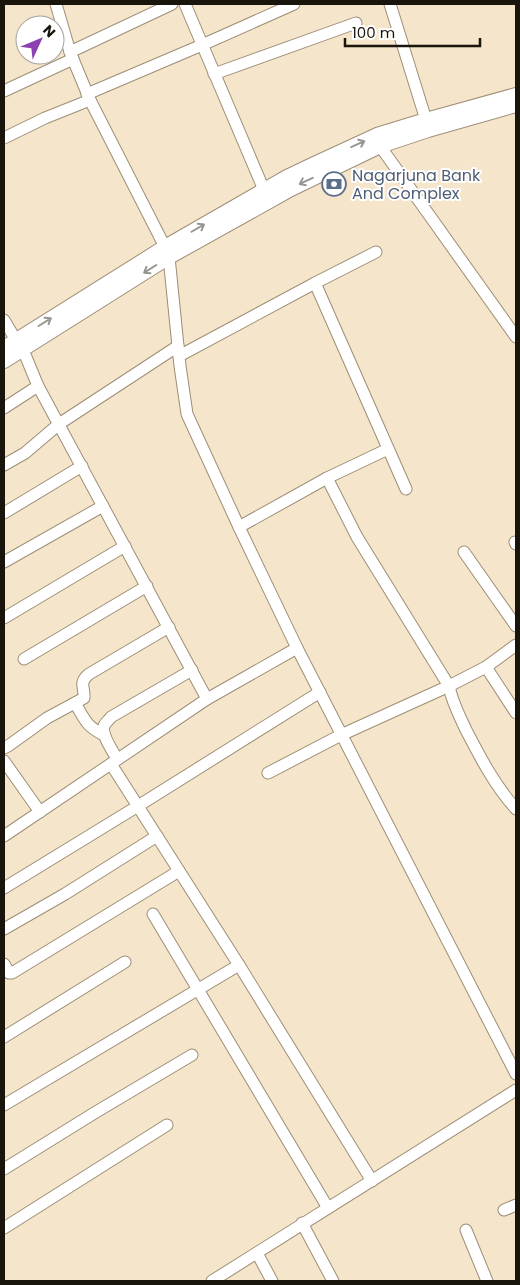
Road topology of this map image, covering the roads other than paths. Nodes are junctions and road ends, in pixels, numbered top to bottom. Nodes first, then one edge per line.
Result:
1 (56, 4) edge
2 (172, 4) edge
3 (185, 4) edge
4 (294, 4) edge
5 (390, 4) edge
6 (356, 23) dead end
7 (202, 45) junction
8 (72, 56) junction
9 (214, 74) junction
10 (4, 91) edge
11 (516, 95) edge
12 (88, 97) junction
13 (516, 106) edge
14 (426, 120) junction
15 (4, 138) edge
16 (378, 141) junction
17 (264, 190) junction
18 (167, 252) junction
19 (376, 252) dead end
20 (315, 284) junction
21 (4, 320) edge
22 (516, 337) edge
23 (13, 346) edge
24 (179, 351) junction
25 (4, 361) edge
26 (38, 386) junction
27 (4, 408) edge
28 (59, 424) junction
29 (388, 449) junction
30 (4, 465) edge
31 (82, 466) junction
32 (327, 478) junction
33 (406, 490) dead end
34 (103, 506) junction
35 (4, 514) edge
36 (239, 527) junction
37 (125, 546) junction
38 (464, 552) dead end
39 (4, 562) edge
40 (147, 586) junction
41 (4, 618) edge
42 (516, 626) edge
43 (169, 627) junction
44 (516, 644) edge
45 (297, 648) junction
46 (24, 658) dead end
47 (486, 667) junction
48 (192, 670) junction
49 (450, 686) junction
50 (320, 692) junction
51 (207, 699) junction
52 (75, 703) junction
53 (516, 713) edge
54 (104, 735) junction
55 (342, 735) junction
56 (4, 748) edge
57 (4, 761) edge
58 (114, 762) junction
59 (268, 773) dead end
60 (514, 803) edge
61 (138, 806) junction
62 (40, 812) junction
63 (4, 836) edge
64 (157, 836) junction
65 (179, 871) junction
66 (4, 888) edge
67 (153, 914) dead end
68 (4, 928) edge
69 (125, 962) dead end
70 (4, 964) edge
71 (239, 965) junction
72 (198, 988) junction
73 (4, 1037) edge
74 (192, 1056) dead end
75 (516, 1074) edge
76 (516, 1090) edge
77 (4, 1105) edge
78 (167, 1125) dead end
79 (4, 1169) edge
80 (372, 1181) junction
81 (516, 1205) edge
82 (328, 1208) junction
83 (504, 1210) dead end
84 (302, 1224) junction
85 (4, 1228) edge
86 (466, 1230) dead end
87 (256, 1253) junction
88 (212, 1281) edge
89 (272, 1281) edge
90 (334, 1281) edge
91 (487, 1281) edge

1 - 8 street
2 - 8 street
3 - 7 street
4 - 7 street
5 - 14 street
6 - 9 street
7 - 9 street
7 - 12 street
8 - 10 street
8 - 12 street
9 - 17 street
11 - 14 main road
12 - 15 street
12 - 18 street
13 - 16 main road
14 - 16 main road
17 -> 16 main road
16 -> 18 main road
16 - 22 street
18 -> 17 main road
18 - 23 main road
18 - 24 street
19 - 20 street
20 - 24 street
20 - 29 street
21 - 23 street
23 - 25 main road
23 - 26 street
24 - 28 street
24 - 36 street
26 - 27 street
26 - 28 street
28 - 30 street
28 - 31 street
29 - 32 street
29 - 33 street
31 - 34 street
31 - 35 street
32 - 36 street
32 - 49 street
34 - 37 street
34 - 39 street
36 - 45 street
37 - 40 street
37 - 41 street
38 - 42 street
40 - 43 street
40 - 46 street
43 - 48 street
43 - 52 street
44 - 47 street
45 - 50 street
45 - 51 street
47 - 49 street
47 - 53 street
48 - 51 street
48 - 54 street
49 - 55 street
49 - 60 street
50 - 55 street
50 - 61 street
51 - 58 street
52 - 54 street
52 - 56 street
54 - 58 street
55 - 59 street
55 - 75 street
57 - 62 street
58 - 61 street
58 - 62 street
61 - 64 street
61 - 66 street
62 - 63 street
64 - 65 street
64 - 68 street
65 - 70 street
65 - 71 street
67 - 72 street
69 - 73 street
71 - 72 street
71 - 80 street
72 - 77 street
72 - 82 street
74 - 79 street
76 - 80 street
78 - 85 street
80 - 82 street
81 - 83 street
82 - 84 street
84 - 87 street
84 - 90 street
86 - 91 street
87 - 88 street
87 - 89 street

